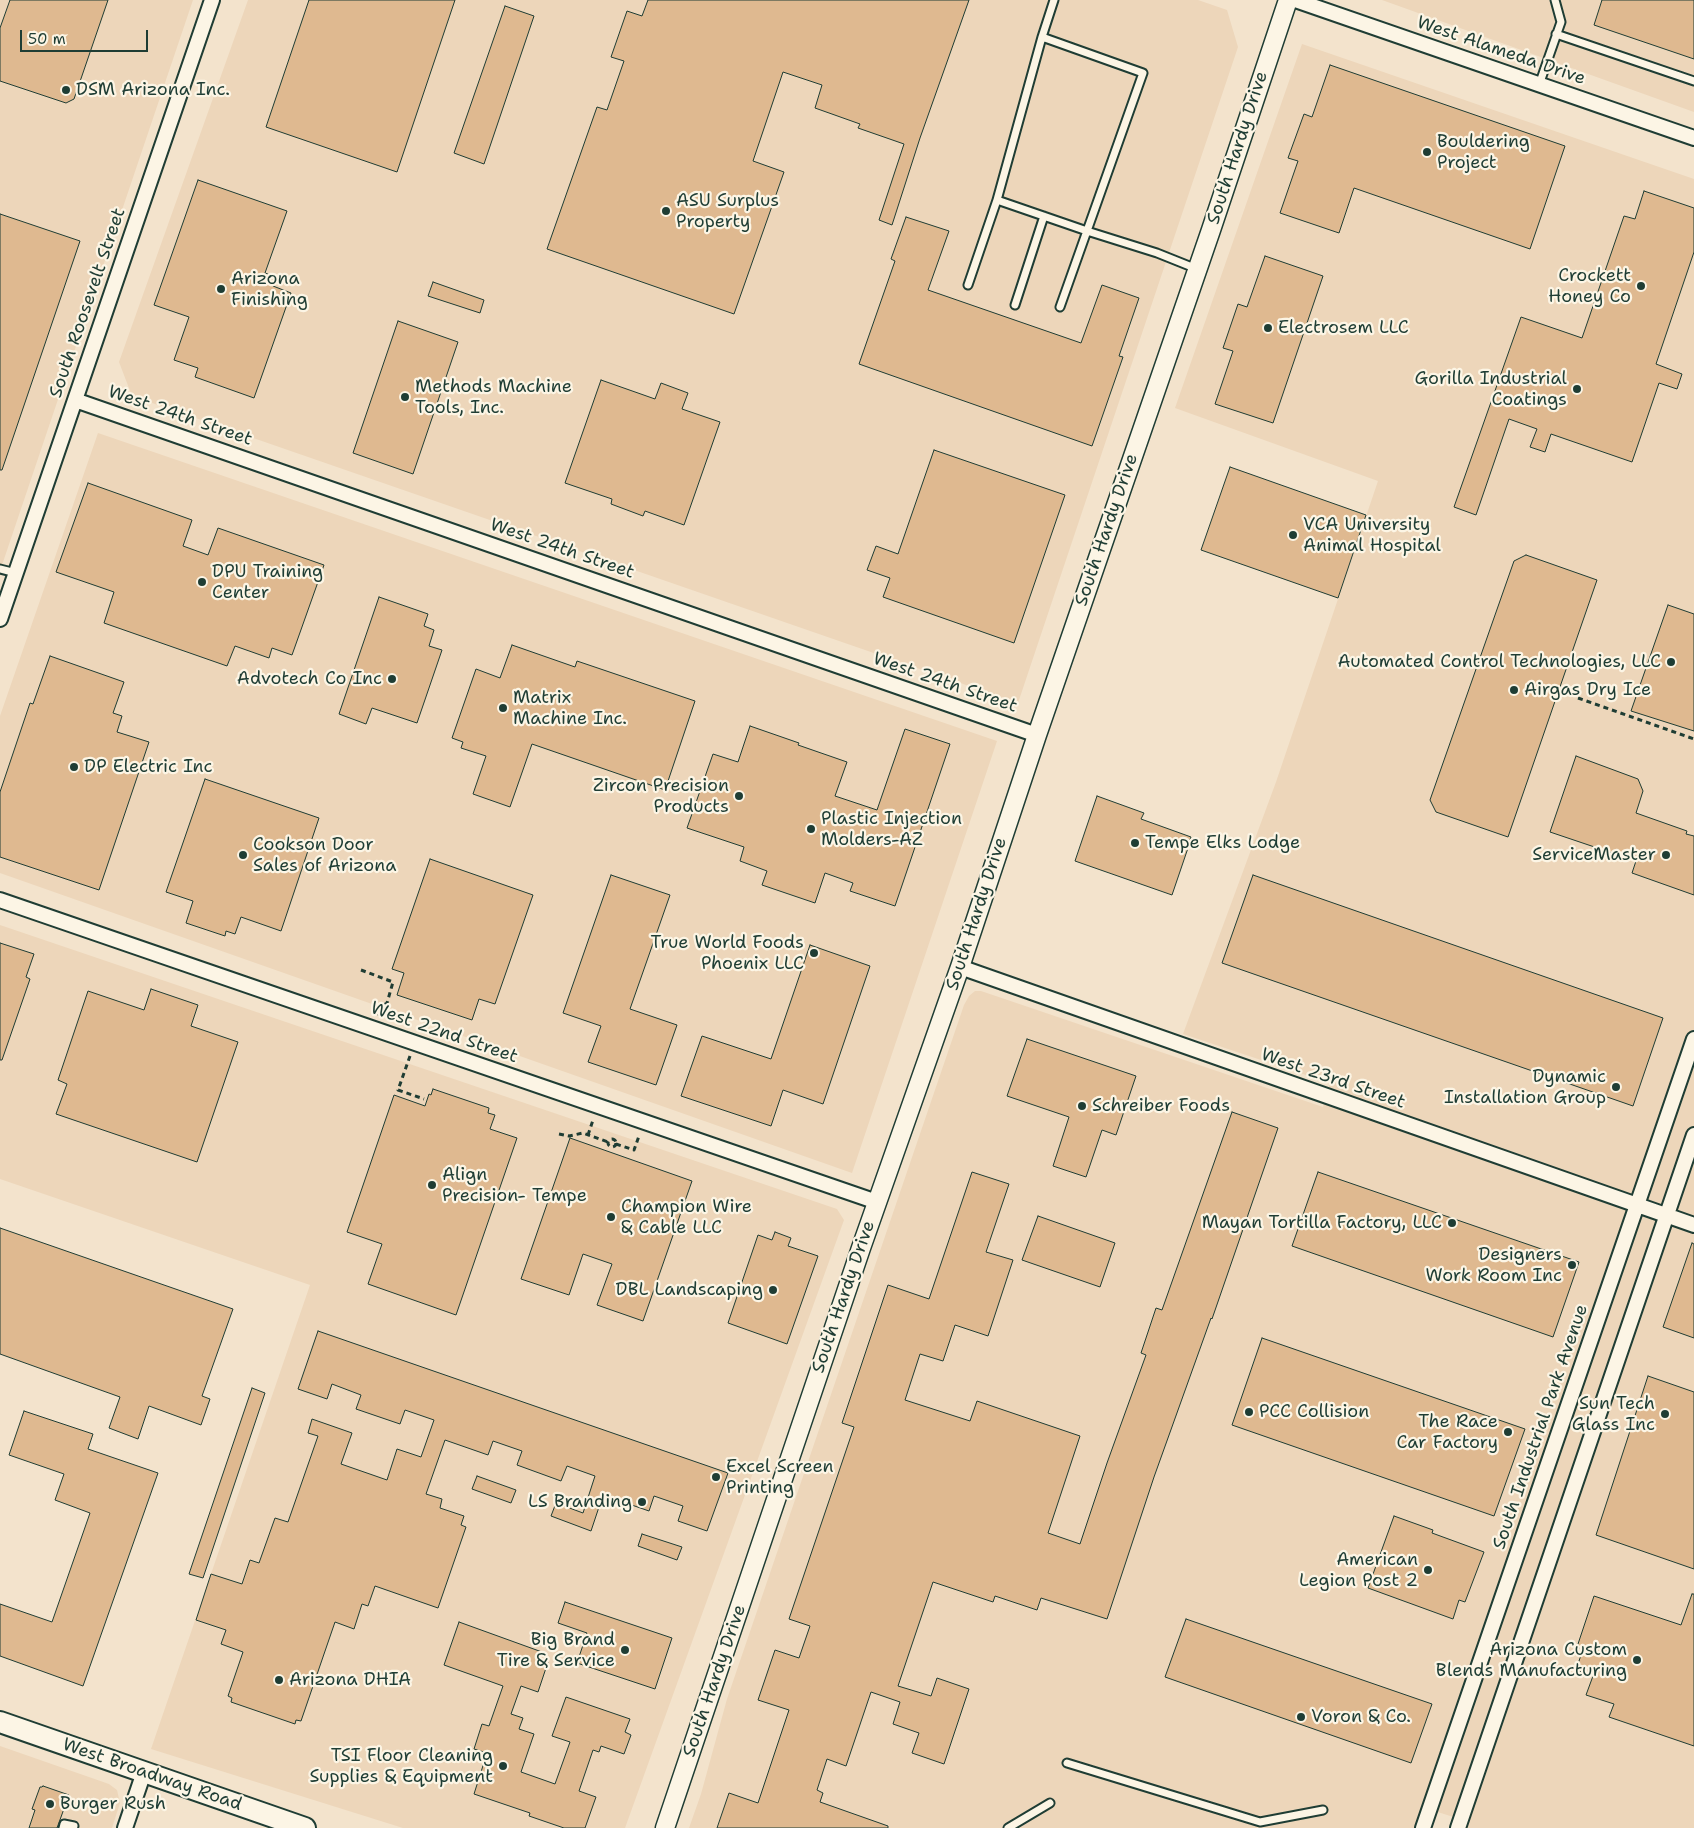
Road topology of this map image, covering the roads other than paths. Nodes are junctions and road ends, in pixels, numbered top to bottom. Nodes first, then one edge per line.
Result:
1 (212, 0) edge
2 (1054, 0) edge
3 (1288, 0) edge
4 (1295, 0) edge
5 (1555, 0) edge
6 (1556, 34) junction
7 (1042, 38) junction
8 (1694, 81) edge
9 (1539, 85) junction
10 (1694, 138) edge
11 (996, 200) junction
12 (1044, 216) junction
13 (1087, 232) junction
14 (1197, 269) junction
15 (968, 285) dead end
16 (1015, 305) dead end
17 (1060, 307) dead end
18 (75, 400) junction
19 (0, 569) edge
20 (16, 574) junction
21 (0, 619) edge
22 (1037, 735) junction
23 (0, 900) edge
24 (960, 967) junction
25 (1694, 1039) edge
26 (1694, 1135) edge
27 (877, 1202) junction
28 (1636, 1205) junction
29 (1666, 1215) junction
30 (1694, 1225) edge
31 (0, 1722) edge
32 (1067, 1764) dead end
33 (144, 1772) junction
34 (1050, 1803) dead end
35 (1323, 1810) dead end
36 (1259, 1825) edge
37 (74, 1826) dead end
38 (63, 1828) edge
39 (125, 1828) edge
40 (304, 1828) edge
41 (665, 1828) edge
42 (1008, 1828) edge
43 (1423, 1828) edge
44 (1458, 1828) edge

1 - 18 street, South Roosevelt Street
2 - 7 lane
3 - 14 street, South Hardy Drive
4 - 9 street, West Alameda Drive
5 - 6 lane
6 - 8 lane
6 - 9 lane
7 - 11 lane
7 - 13 lane
9 - 10 street, West Alameda Drive
11 - 12 lane
11 - 15 lane
12 - 13 lane
12 - 16 lane
13 - 14 lane
13 - 17 lane
14 - 22 street, South Hardy Drive
18 - 20 street, South Roosevelt Street
18 - 22 street, West 24th Street
19 - 20 lane
20 - 21 street, South Roosevelt Street
22 - 24 street, South Hardy Drive
23 - 27 street, West 22nd Street
24 - 27 street, South Hardy Drive
24 - 28 street, West 23rd Street
25 - 28 street, South Industrial Park Avenue
26 - 29 street
27 - 41 street, South Hardy Drive
28 - 29 street, West 23rd Street
28 - 43 street, South Industrial Park Avenue
29 - 30 street, West 23rd Street
29 - 44 street
31 - 33 main road, West Broadway Road
32 - 36 lane
33 - 39 street
33 - 40 main road, West Broadway Road
34 - 42 lane
35 - 36 lane
37 - 38 lane

